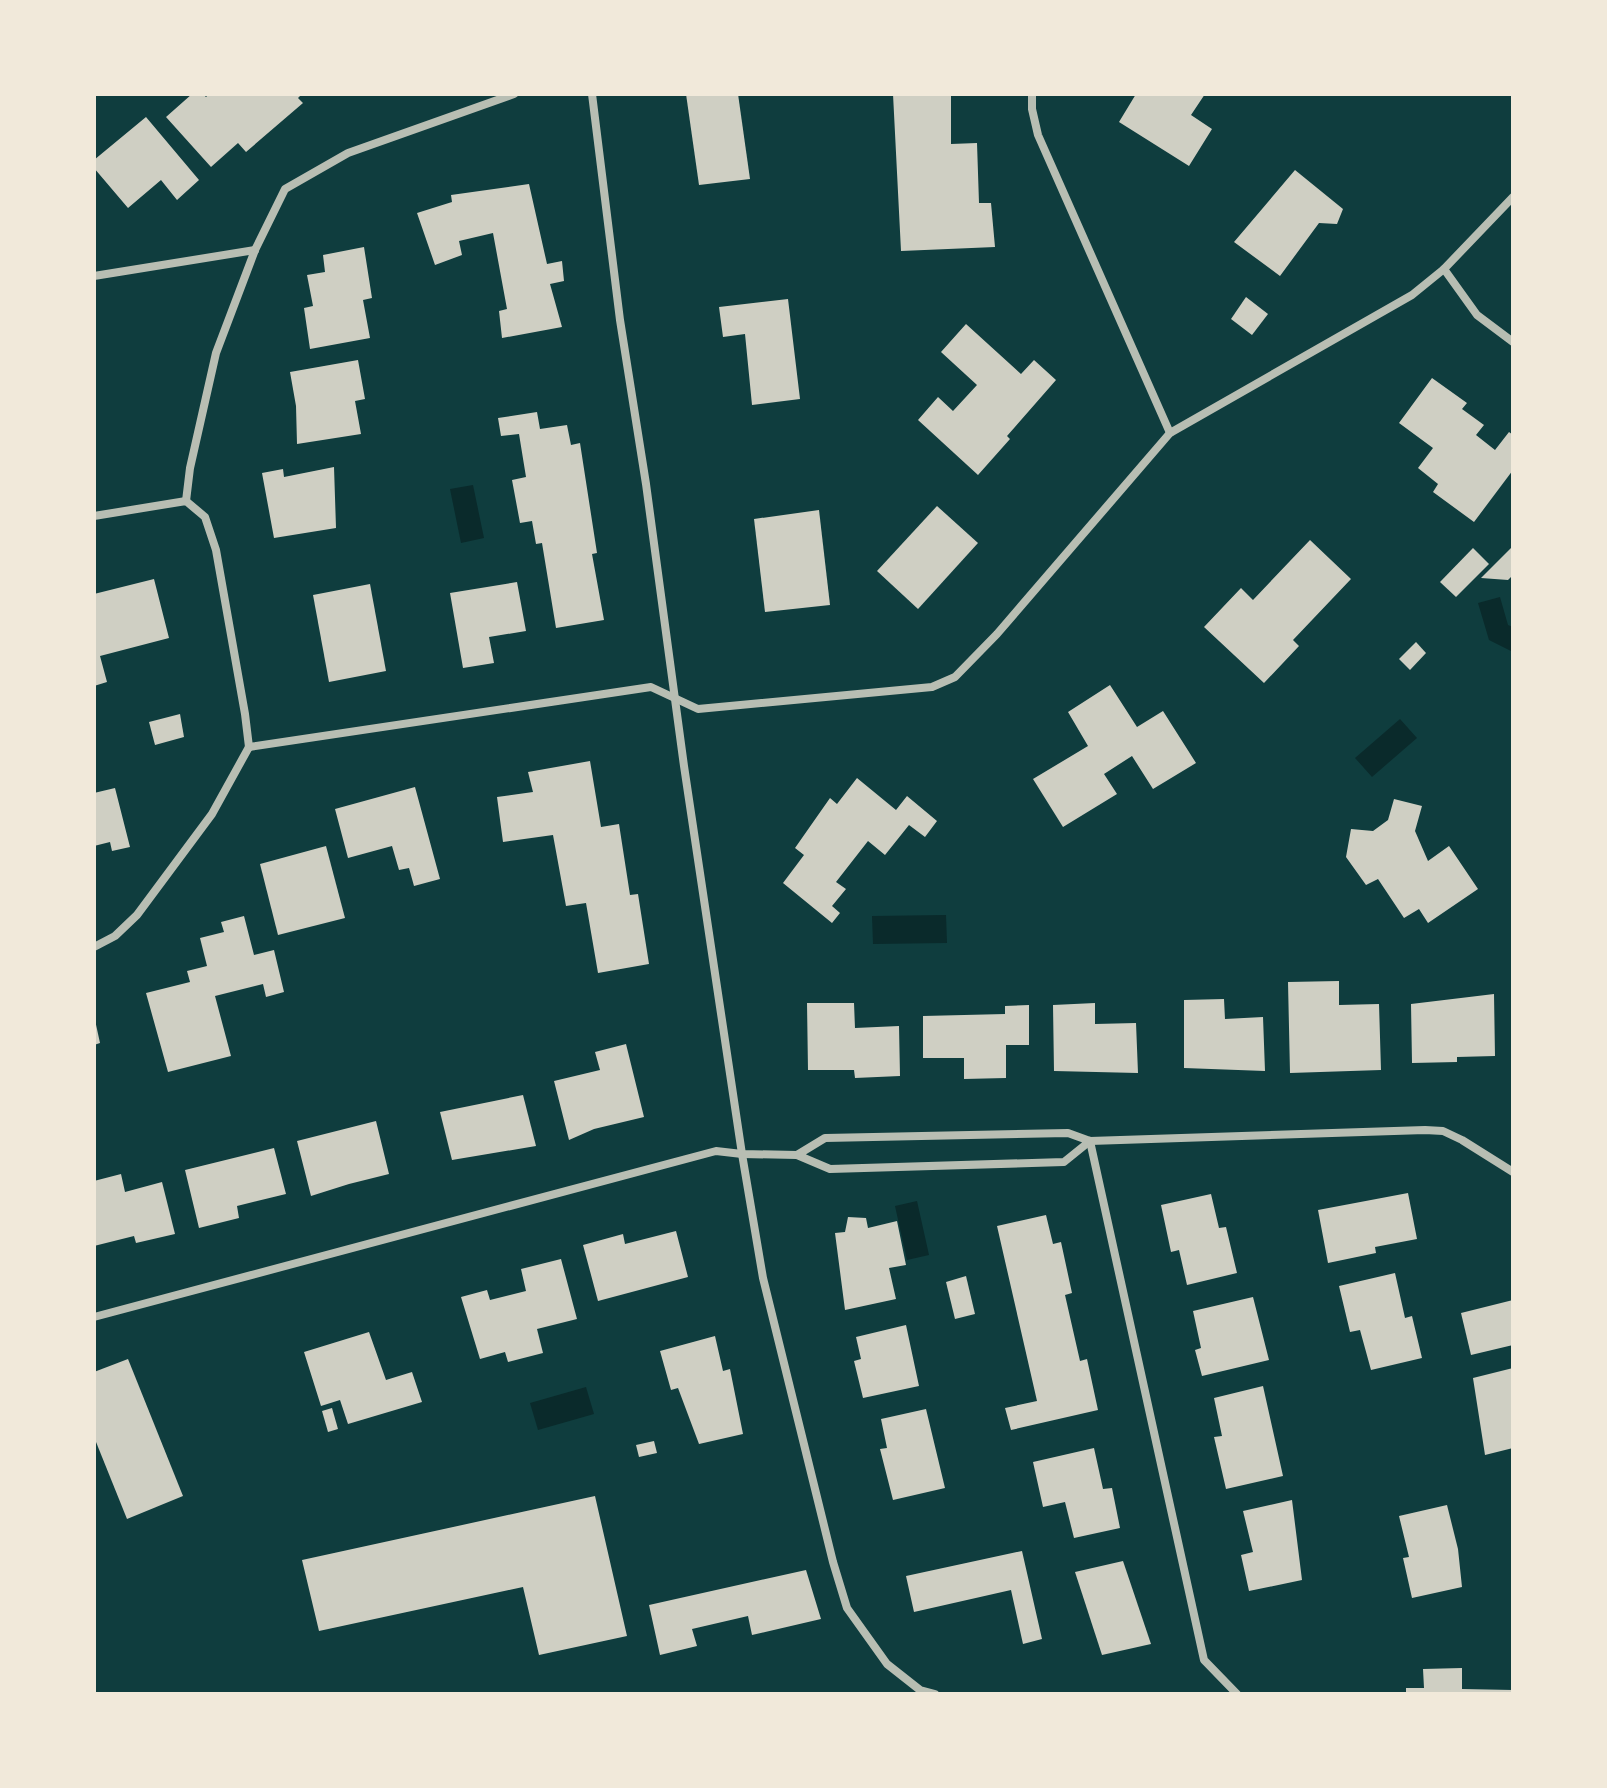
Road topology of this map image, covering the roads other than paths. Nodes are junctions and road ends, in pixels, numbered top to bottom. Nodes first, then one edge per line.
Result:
1 (514, 94) edge
2 (592, 94) edge
3 (1032, 94) edge
4 (1513, 197) edge
5 (255, 250) junction
6 (1444, 269) junction
7 (94, 276) edge
8 (1513, 342) edge
9 (1170, 433) junction
10 (186, 501) junction
11 (94, 516) edge
12 (675, 698) junction
13 (249, 747) junction
14 (94, 947) edge
15 (1090, 1141) junction
16 (742, 1154) junction
17 (797, 1155) junction
18 (1513, 1172) edge
19 (94, 1317) edge
20 (935, 1694) edge
21 (1237, 1694) edge

1 - 5 street
2 - 12 street
3 - 9 street
4 - 6 street
5 - 7 street
5 - 10 street
6 - 8 street
6 - 9 street
9 - 12 street
10 - 11 street
10 - 13 street
12 - 13 street
12 - 16 street
13 - 14 street
15 - 17 street
15 - 17 street
15 - 18 street
15 - 21 street
16 - 17 street
16 - 19 street
16 - 20 street

